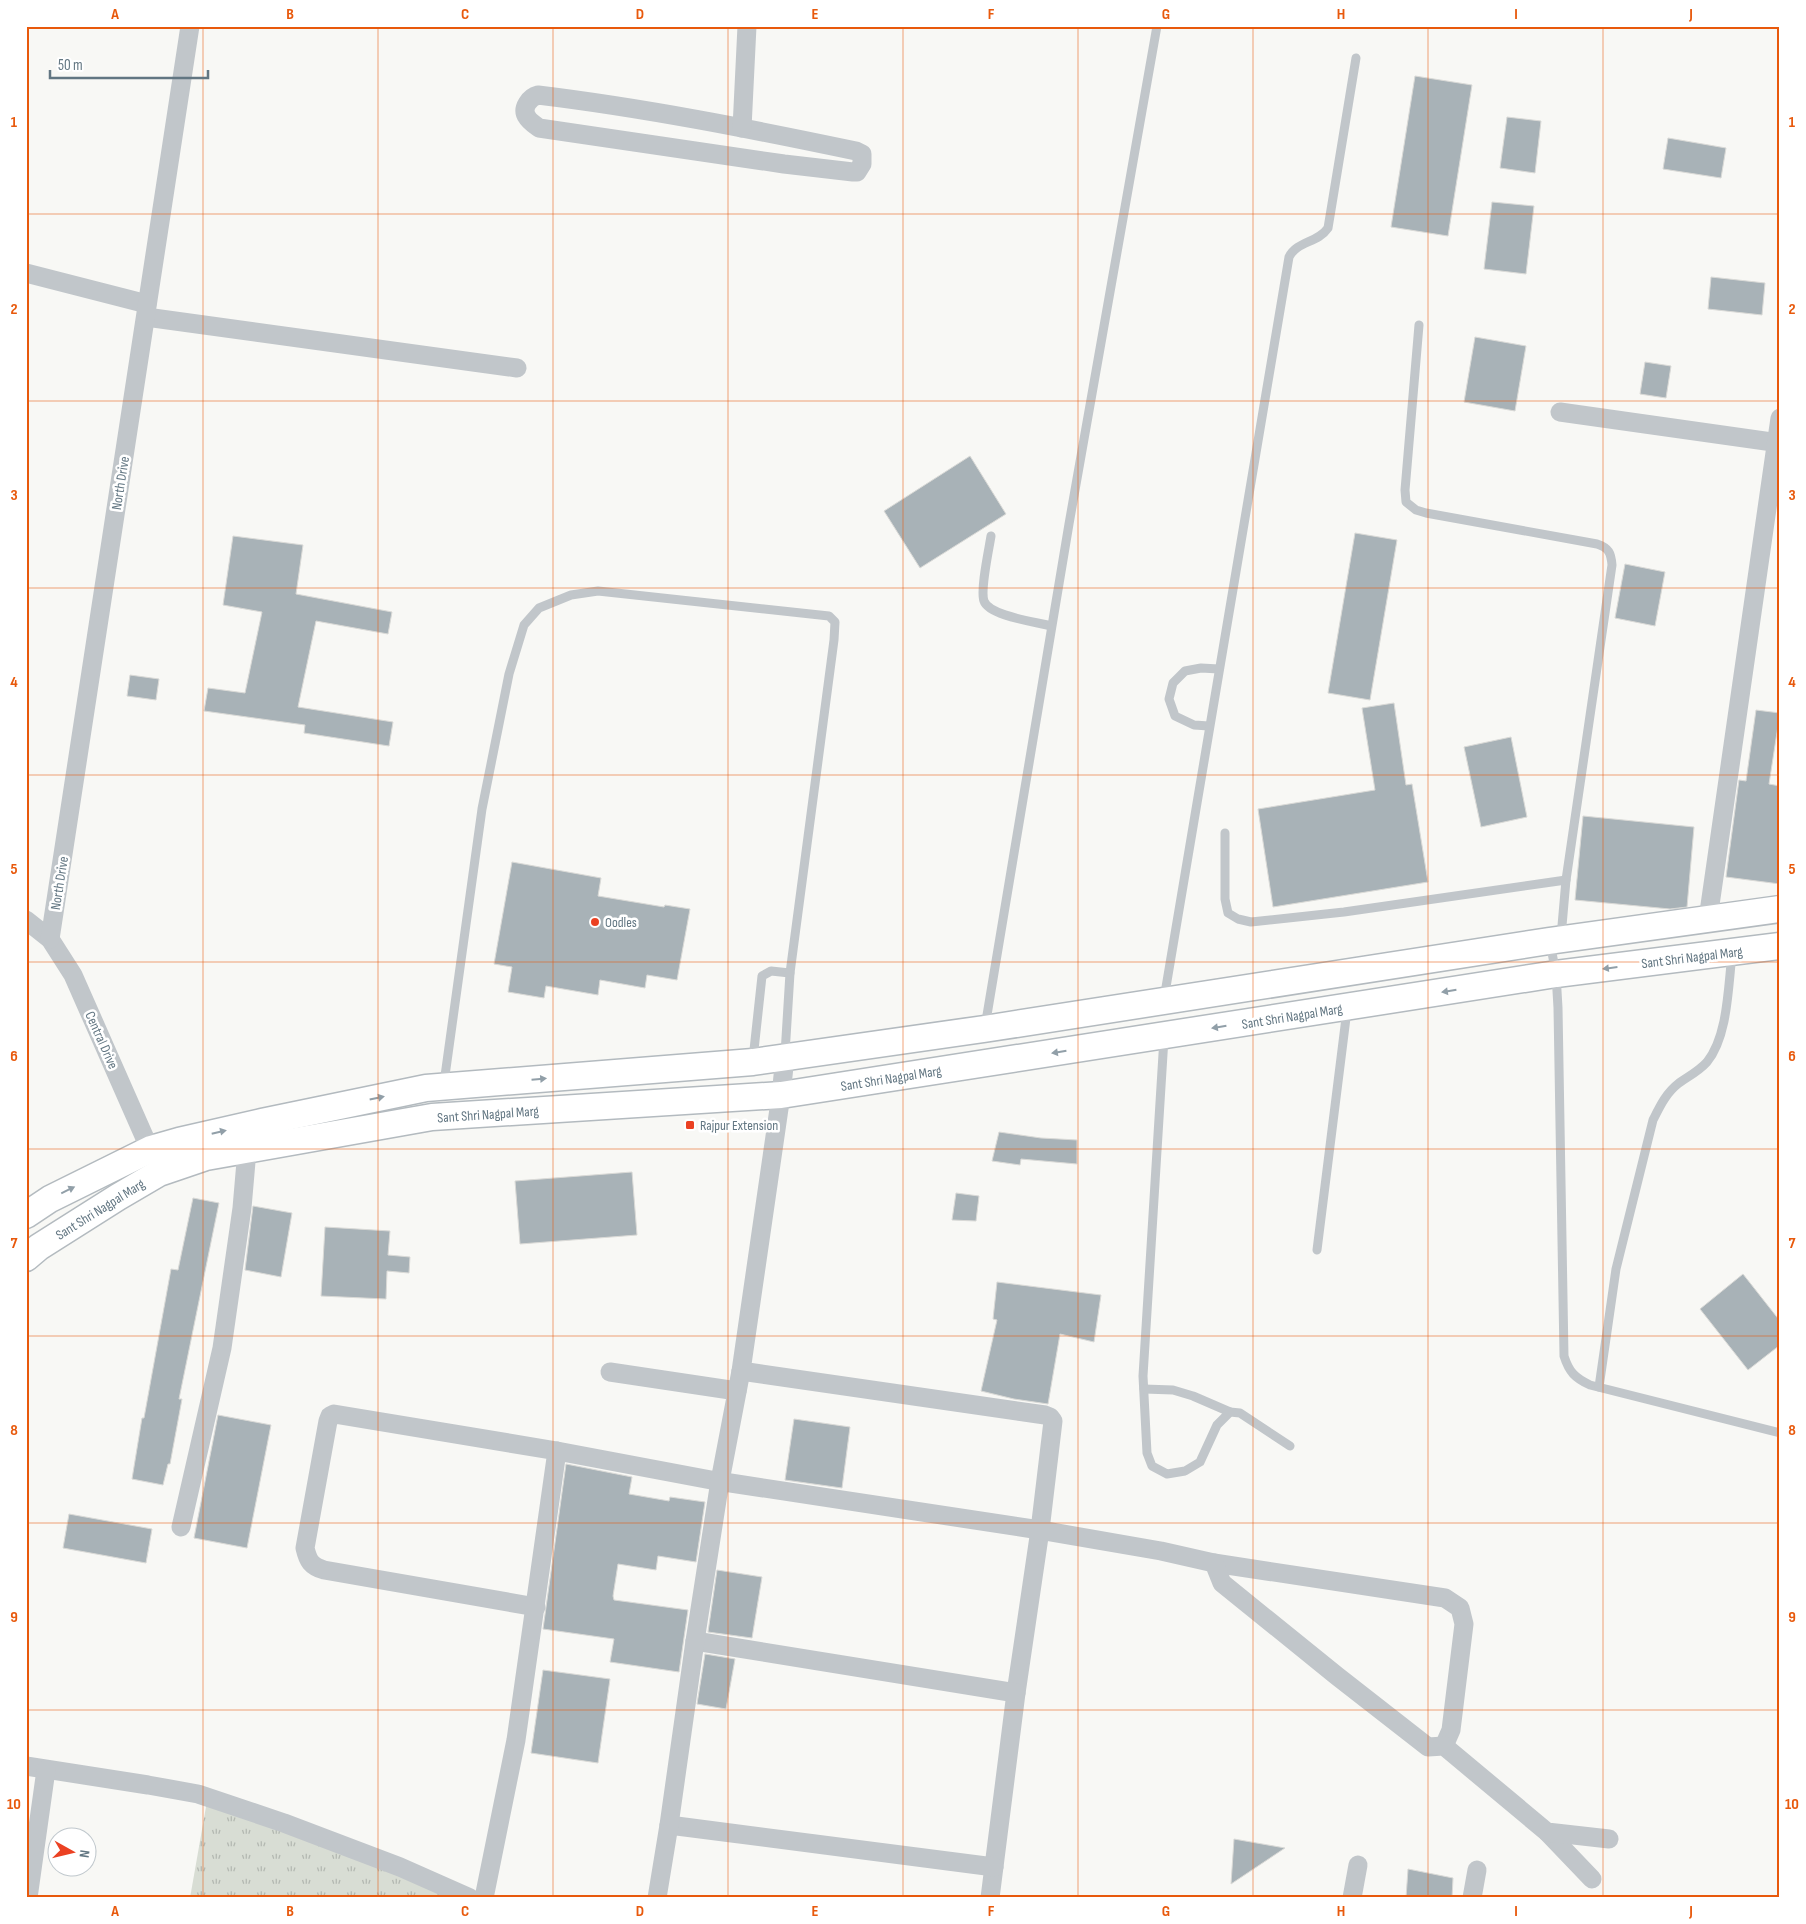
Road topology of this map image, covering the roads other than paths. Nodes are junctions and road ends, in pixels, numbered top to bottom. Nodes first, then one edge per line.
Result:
1 (190, 26) edge
2 (747, 26) edge
3 (1157, 26) edge
4 (1356, 58) dead end
5 (742, 128) junction
6 (26, 273) edge
7 (147, 310) junction
8 (1420, 324) dead end
9 (517, 368) dead end
10 (1560, 412) dead end
11 (1780, 418) edge
12 (1778, 443) edge
13 (991, 536) dead end
14 (1051, 626) junction
15 (1219, 669) junction
16 (1209, 726) junction
17 (1225, 833) dead end
18 (1566, 880) junction
19 (1780, 909) edge
20 (1708, 919) junction
21 (26, 920) edge
22 (1644, 928) junction
23 (50, 939) junction
24 (1555, 940) junction
25 (1780, 946) edge
26 (1732, 952) junction
27 (1649, 963) junction
28 (790, 973) junction
29 (1556, 974) junction
30 (1164, 1001) junction
31 (1347, 1007) junction
32 (984, 1029) junction
33 (1164, 1036) junction
34 (785, 1057) junction
35 (753, 1062) junction
36 (444, 1086) junction
37 (781, 1095) junction
38 (247, 1150) junction
39 (155, 1161) junction
40 (26, 1215) edge
41 (1317, 1250) dead end
42 (26, 1258) edge
43 (741, 1371) junction
44 (610, 1372) dead end
45 (1599, 1387) junction
46 (1144, 1389) junction
47 (737, 1391) junction
48 (1230, 1412) junction
49 (1780, 1433) edge
50 (1290, 1446) dead end
51 (557, 1451) junction
52 (720, 1481) junction
53 (181, 1527) dead end
54 (1040, 1530) junction
55 (1214, 1563) junction
56 (536, 1607) junction
57 (695, 1641) junction
58 (1016, 1692) junction
59 (1444, 1746) junction
60 (26, 1766) edge
61 (46, 1770) junction
62 (669, 1825) junction
63 (1547, 1832) junction
64 (1609, 1838) dead end
65 (1358, 1865) dead end
66 (994, 1867) junction
67 (1477, 1870) dead end
68 (1592, 1879) dead end
69 (28, 1898) edge
70 (470, 1898) edge
71 (484, 1898) edge
72 (657, 1898) edge
73 (990, 1898) edge
74 (1352, 1898) edge
75 (1472, 1898) edge

1 - 7 street, North Drive
2 - 5 street
3 - 14 lane
4 - 15 lane
5 - 5 street
6 - 7 street
7 - 9 street
7 - 23 street, North Drive
8 - 18 lane
10 - 12 street
11 - 12 street
12 - 20 street
13 - 14 lane
14 - 32 lane
15 - 16 lane
15 - 16 lane
16 - 30 lane
17 - 18 lane
18 - 24 lane
19 - 20 main road, Sant Shri Nagpal Marg
20 - 22 main road, Sant Shri Nagpal Marg
21 - 23 street, Central Drive
22 - 24 main road, Sant Shri Nagpal Marg
22 - 27 main road
23 - 39 street, Central Drive
24 - 29 lane
24 - 30 main road, Sant Shri Nagpal Marg
25 - 26 main road, Sant Shri Nagpal Marg
26 - 27 main road, Sant Shri Nagpal Marg
26 - 45 lane
27 -> 29 main road, Sant Shri Nagpal Marg
28 - 34 lane
28 - 35 lane
28 - 36 lane
29 -> 31 main road, Sant Shri Nagpal Marg
29 - 45 lane
30 - 32 main road, Sant Shri Nagpal Marg
31 -> 33 main road, Sant Shri Nagpal Marg
31 - 41 lane
32 - 34 main road, Sant Shri Nagpal Marg
33 -> 37 main road, Sant Shri Nagpal Marg
33 - 46 lane
34 - 35 main road, Sant Shri Nagpal Marg
34 - 37 street
36 -> 35 main road, Sant Shri Nagpal Marg
39 -> 36 main road, Sant Shri Nagpal Marg
37 - 38 main road, Sant Shri Nagpal Marg
37 - 43 street
38 - 39 main road, Sant Shri Nagpal Marg
38 - 53 street
40 -> 39 main road, Sant Shri Nagpal Marg
39 - 42 main road, Sant Shri Nagpal Marg
43 - 47 street
43 - 54 street
44 - 47 street
45 - 49 lane
46 - 48 lane
46 - 48 lane
47 - 52 street
48 - 50 lane
51 - 52 street
51 - 56 street
51 - 56 street
52 - 54 street
52 - 57 street
54 - 55 street
54 - 58 street
55 - 59 street
55 - 59 street
56 - 71 street
57 - 58 street
57 - 62 street
58 - 66 street
59 - 63 street
60 - 61 street
61 - 69 street
61 - 70 street
62 - 66 street
62 - 72 street
63 - 64 street
63 - 68 street
65 - 74 street
66 - 73 street
67 - 75 street

